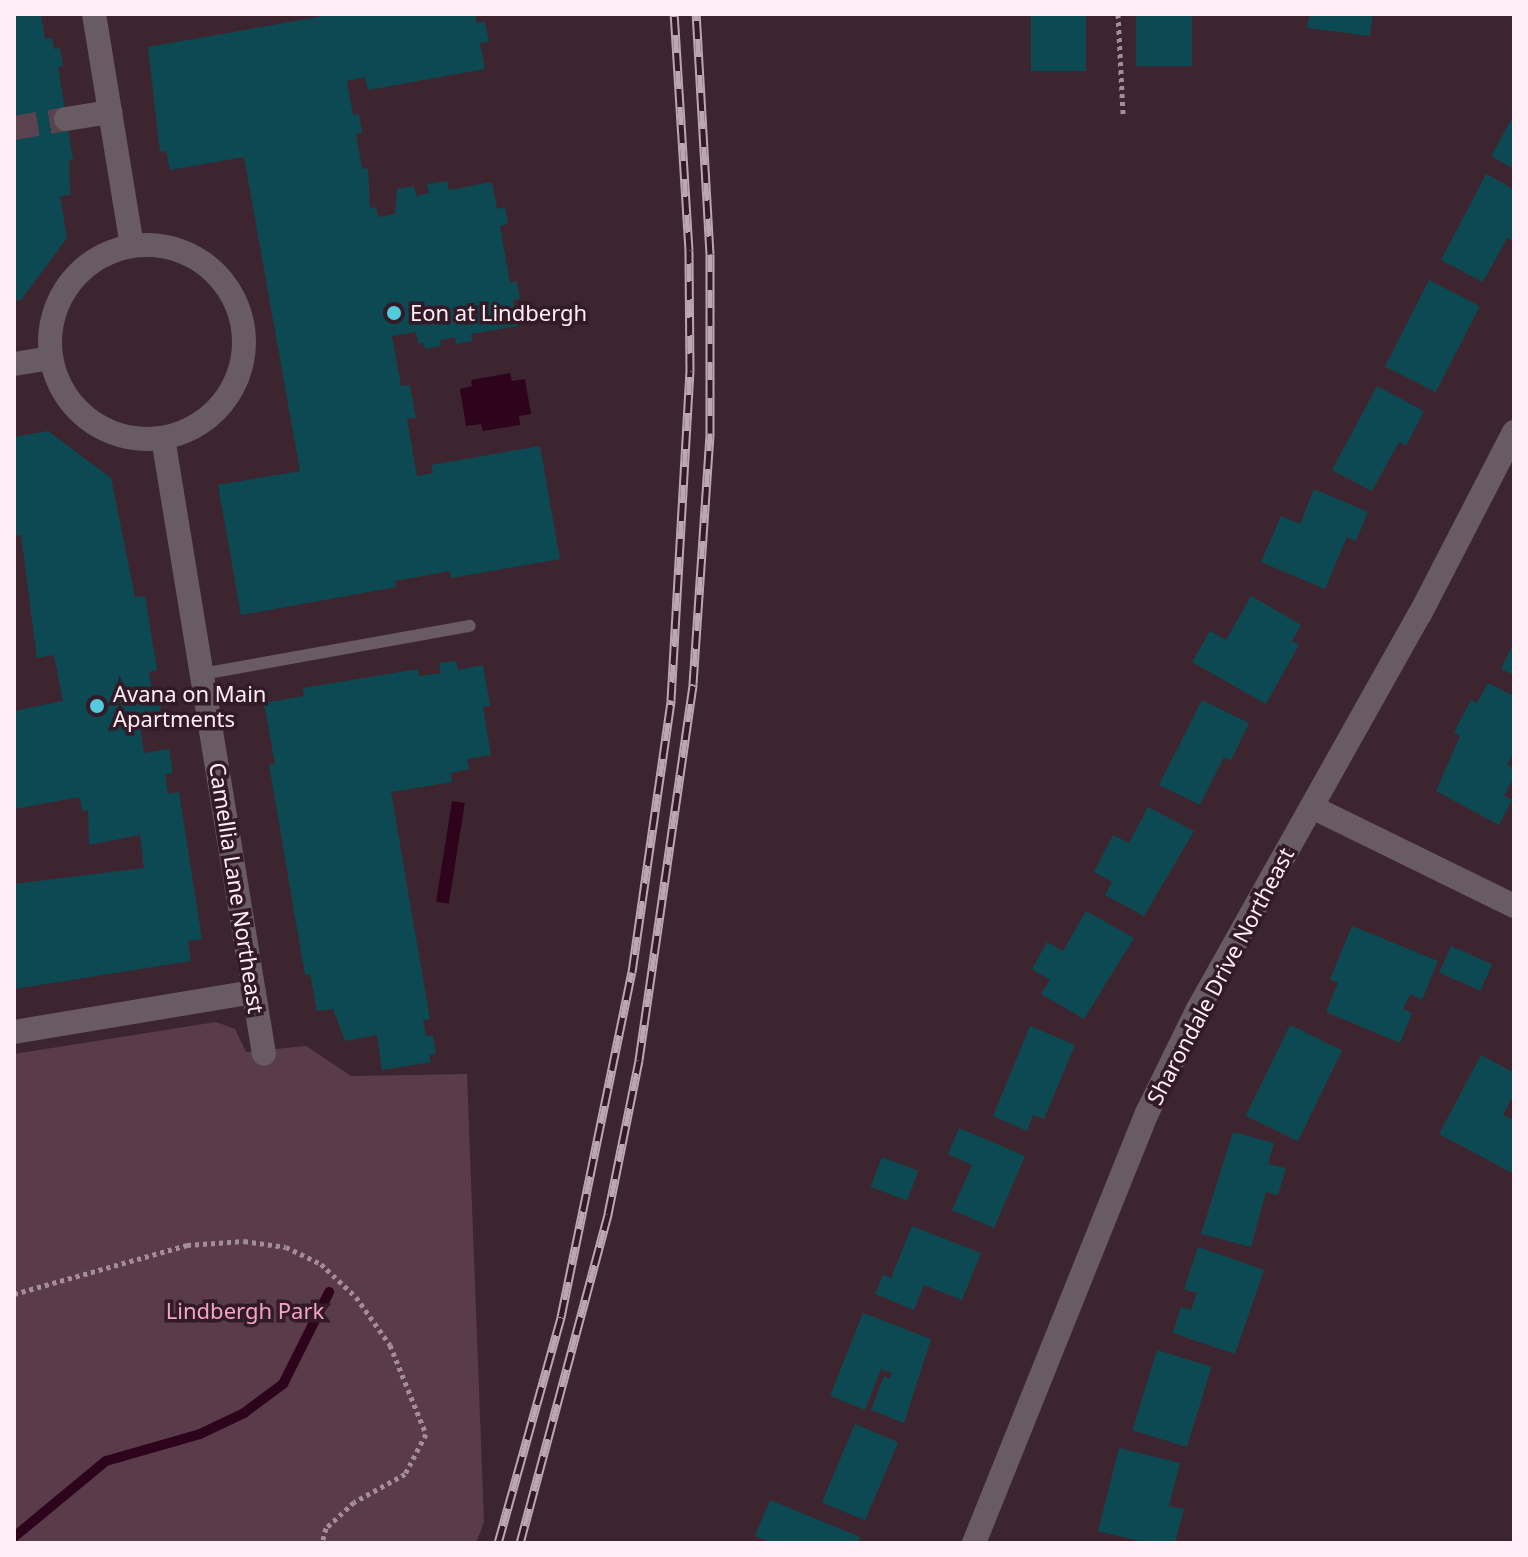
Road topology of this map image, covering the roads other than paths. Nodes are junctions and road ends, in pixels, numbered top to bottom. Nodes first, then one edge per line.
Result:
1 (94, 14) edge
2 (110, 112) junction
3 (66, 119) tunnel mouth
4 (132, 246) junction
5 (51, 358) junction
6 (14, 364) edge
7 (1514, 432) edge
8 (163, 438) junction
9 (470, 626) dead end
10 (202, 674) junction
11 (1312, 807) junction
12 (1514, 906) edge
13 (254, 992) junction
14 (14, 1032) edge
15 (264, 1054) dead end
16 (974, 1543) edge

1 - 2 street
2 - 3 street
2 - 4 street
4 - 5 street
4 - 8 street
5 - 6 street
5 - 8 street
7 - 11 street, Sharondale Drive Northeast
8 - 10 street, Camellia Lane Northeast
9 - 10 lane
10 - 13 street, Camellia Lane Northeast
11 - 12 street
11 - 16 street, Sharondale Drive Northeast
13 - 14 street
13 - 15 street, Camellia Lane Northeast

